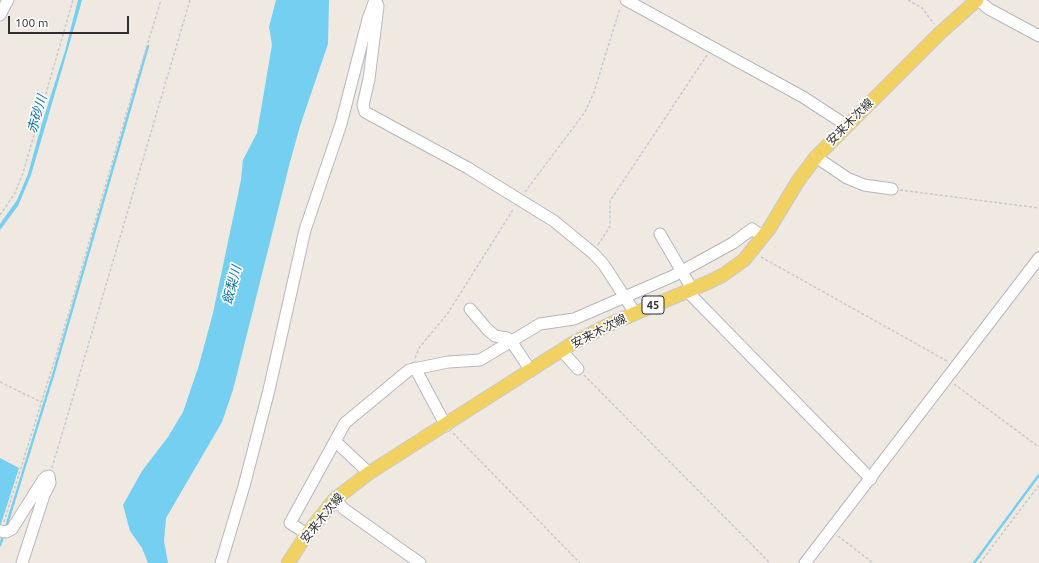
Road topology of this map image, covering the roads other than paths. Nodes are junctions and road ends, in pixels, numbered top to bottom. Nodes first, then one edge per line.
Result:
1 (8, 0) edge
2 (375, 0) edge
3 (978, 0) edge
4 (623, 3) edge
5 (0, 15) edge
6 (1039, 36) edge
7 (846, 125) junction
8 (816, 157) junction
9 (892, 189) road end
10 (660, 234) dead end
11 (763, 238) junction
12 (1039, 258) edge
13 (682, 272) junction
14 (689, 290) junction
15 (626, 297) junction
16 (470, 309) dead end
17 (635, 313) junction
18 (511, 341) junction
19 (562, 350) junction
20 (415, 368) junction
21 (578, 369) road end
22 (531, 371) junction
23 (446, 426) junction
24 (335, 441) junction
25 (369, 473) junction
26 (871, 479) junction
27 (335, 499) junction
28 (2, 532) edge
29 (307, 534) junction
30 (22, 563) edge
31 (221, 563) edge
32 (288, 563) edge
33 (420, 563) edge
34 (805, 563) edge

1 - 5 street
2 - 15 street
2 - 31 street
3 - 6 street
3 - 7 main road, 安来木次線 / 45
4 - 7 street
7 - 8 main road, 安来木次線 / 45
8 - 9 street
8 - 11 main road, 安来木次線 / 45
10 - 13 street
11 - 13 street
11 - 14 main road, 安来木次線 / 45
12 - 26 street
13 - 14 street
13 - 15 street
14 - 17 main road, 安来木次線 / 45
14 - 26 street
15 - 17 street
15 - 18 street
16 - 18 street
17 - 19 main road, 安来木次線 / 45
18 - 20 street
18 - 22 street
19 - 21 street
19 - 22 main road, 安来木次線 / 45
20 - 23 street
20 - 24 street
22 - 23 main road, 安来木次線 / 45
23 - 25 main road, 安来木次線 / 45
24 - 25 street
24 - 29 street
25 - 27 main road, 安来木次線 / 45
26 - 34 street
27 - 29 main road, 安来木次線 / 45
27 - 33 street
28 - 30 street
29 - 32 main road, 安来木次線 / 45

